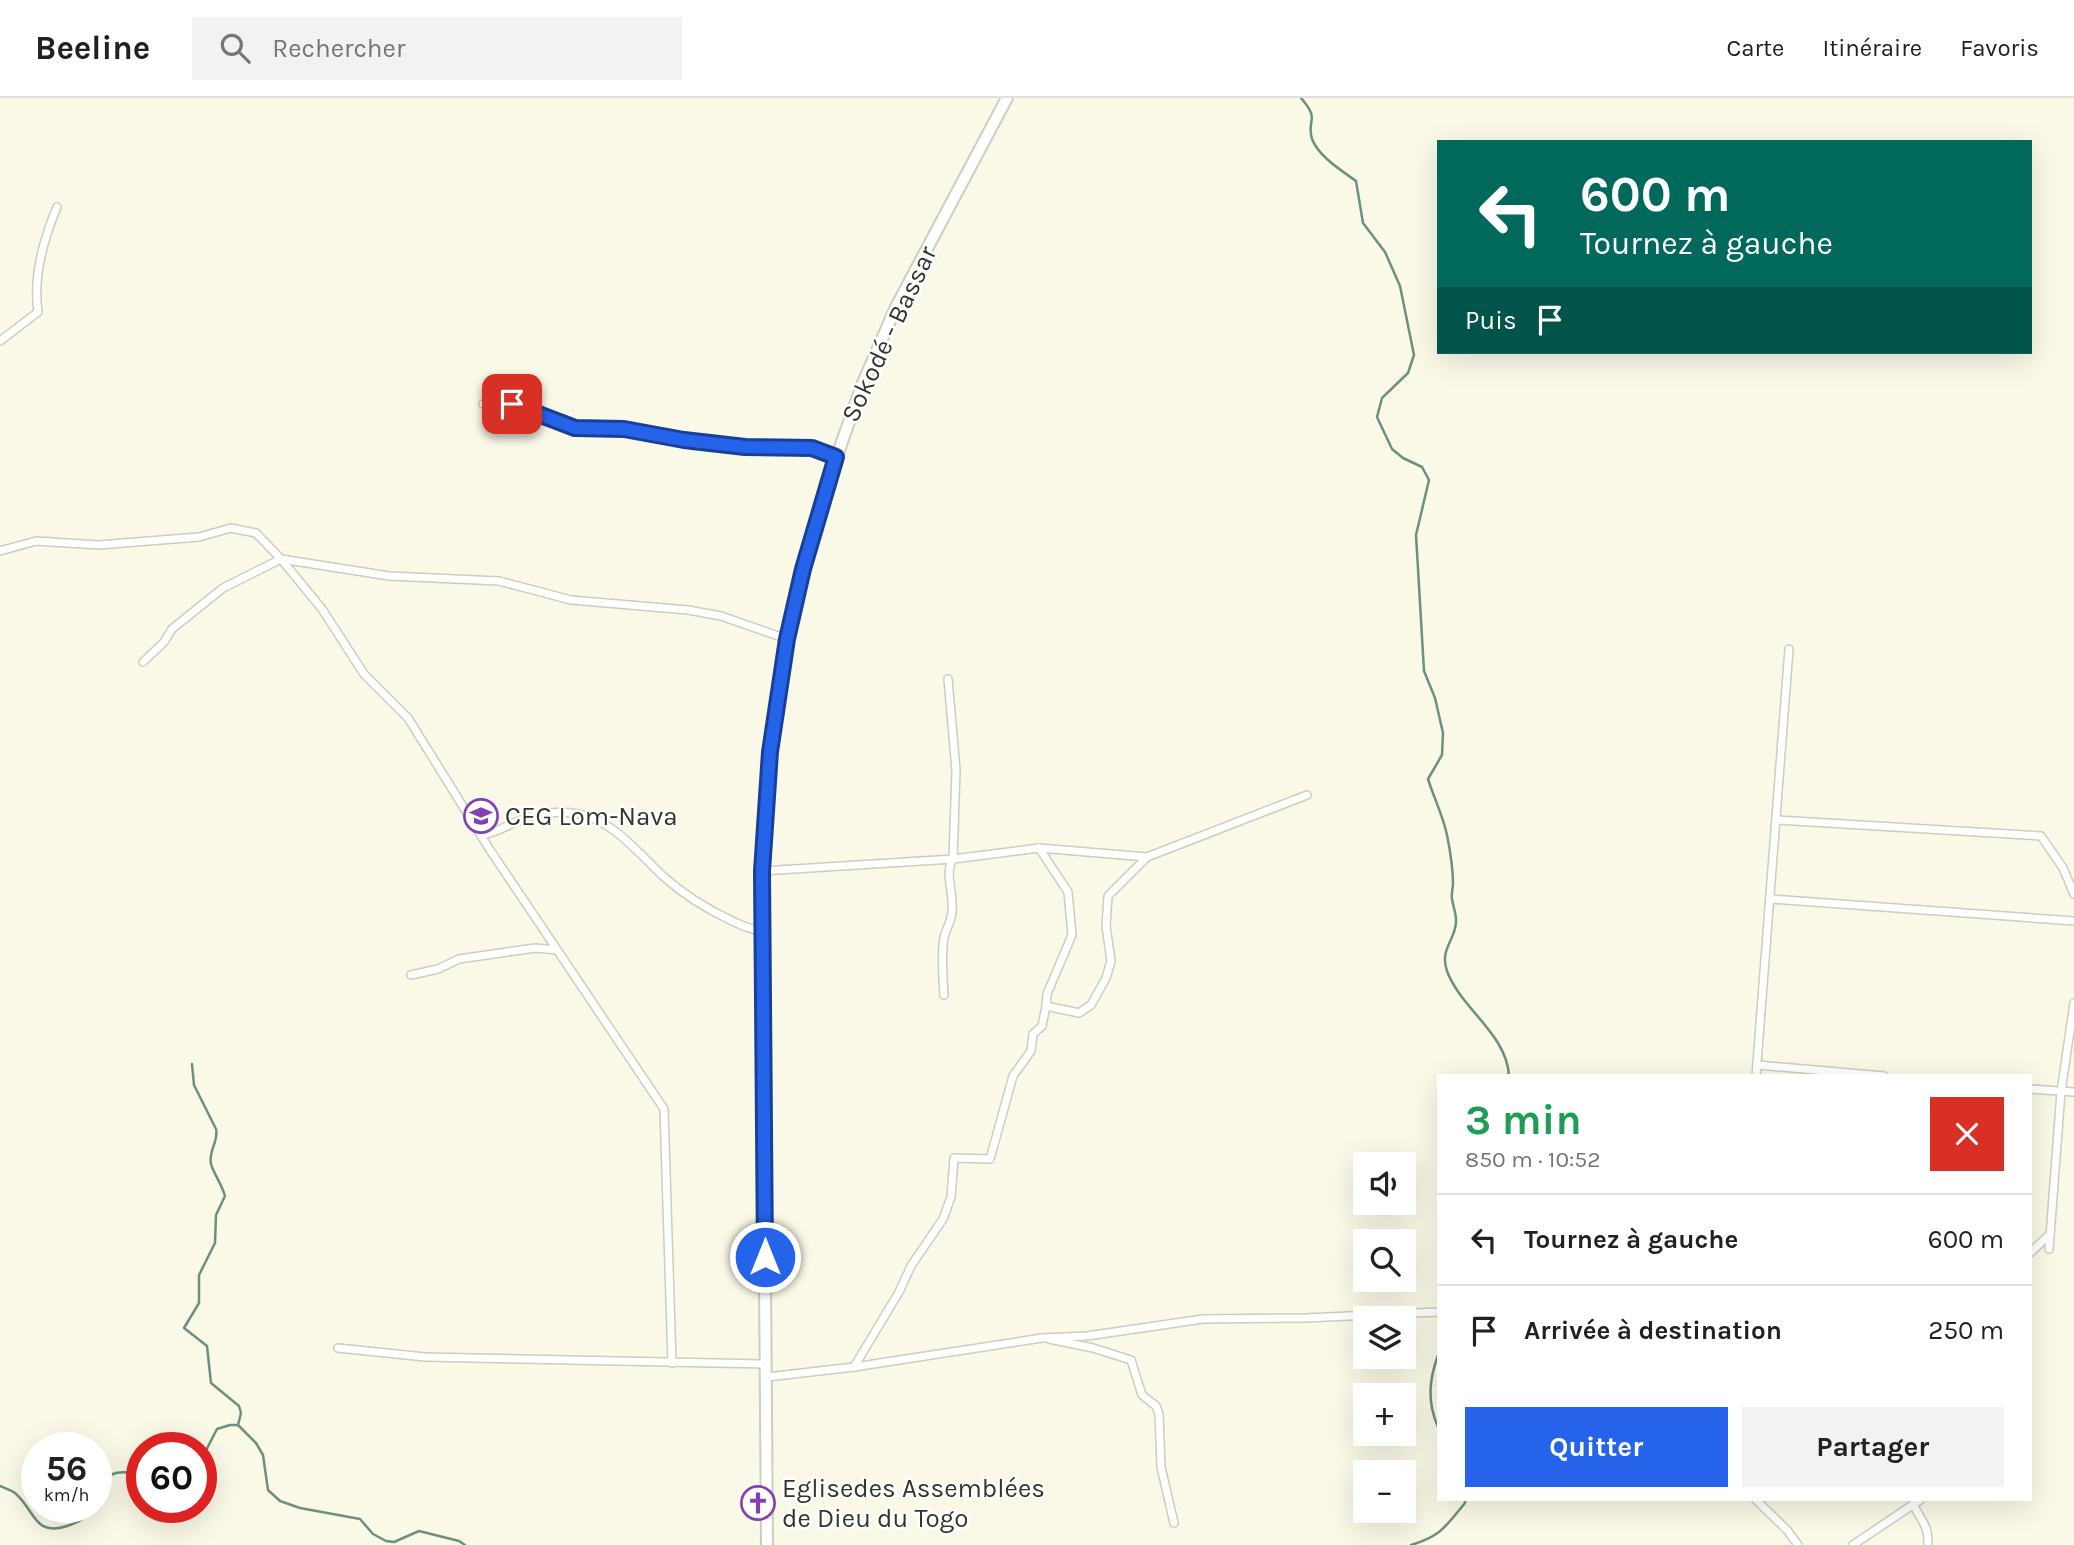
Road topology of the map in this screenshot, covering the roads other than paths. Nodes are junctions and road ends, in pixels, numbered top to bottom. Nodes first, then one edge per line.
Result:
1 (1007, 98) edge
2 (57, 206) dead end
3 (0, 341) edge
4 (483, 404) dead end
5 (836, 457) junction
6 (0, 551) edge
7 (281, 559) junction
8 (787, 639) junction
9 (1788, 649) dead end
10 (142, 662) dead end
11 (948, 679) dead end
12 (1307, 795) dead end
13 (1777, 820) junction
14 (481, 835) junction
15 (1039, 848) junction
16 (1147, 857) junction
17 (953, 859) junction
18 (762, 871) junction
19 (2074, 894) edge
20 (1771, 899) junction
21 (2074, 921) edge
22 (763, 930) junction
23 (557, 950) junction
24 (411, 975) dead end
25 (944, 995) dead end
26 (2074, 1003) edge
27 (1046, 1006) junction
28 (1757, 1065) junction
29 (1756, 1074) edge
30 (1861, 1074) edge
31 (2032, 1089) edge
32 (2061, 1092) junction
33 (2074, 1092) edge
34 (2050, 1234) junction
35 (2049, 1249) dead end
36 (2032, 1251) edge
37 (1437, 1312) edge
38 (1045, 1338) junction
39 (338, 1348) dead end
40 (672, 1363) junction
41 (765, 1364) junction
42 (854, 1367) junction
43 (767, 1377) junction
44 (1757, 1501) edge
45 (1917, 1502) edge
46 (1174, 1523) dead end
47 (767, 1545) edge
48 (1798, 1545) edge
49 (1853, 1545) edge
50 (1928, 1545) edge

1 - 5 main road, Sokodé - Bassar
2 - 3 street
4 - 5 street
5 - 8 main road, Sokodé - Bassar
6 - 7 street
7 - 8 street
7 - 10 street
7 - 14 street
8 - 18 main road, Sokodé - Bassar
9 - 13 street
11 - 17 street
12 - 16 street
13 - 19 street
13 - 20 street
14 - 22 street
14 - 23 street
15 - 16 street
15 - 17 street
15 - 27 street
16 - 27 street
17 - 18 street
17 - 25 street
18 - 22 main road, Sokodé - Bassar
20 - 21 street
20 - 28 street
22 - 41 main road, Sokodé - Bassar
23 - 24 street
23 - 40 street
26 - 32 street
27 - 42 street
28 - 29 street
28 - 30 street
31 - 32 street
32 - 33 street
32 - 34 street
34 - 35 street
34 - 36 street
37 - 38 street
38 - 42 street
38 - 46 street
39 - 40 street
40 - 41 street
41 - 43 main road, Sokodé - Bassar
42 - 43 street
43 - 47 main road, Sokodé - Bassar
44 - 48 street
45 - 49 street
45 - 50 street

